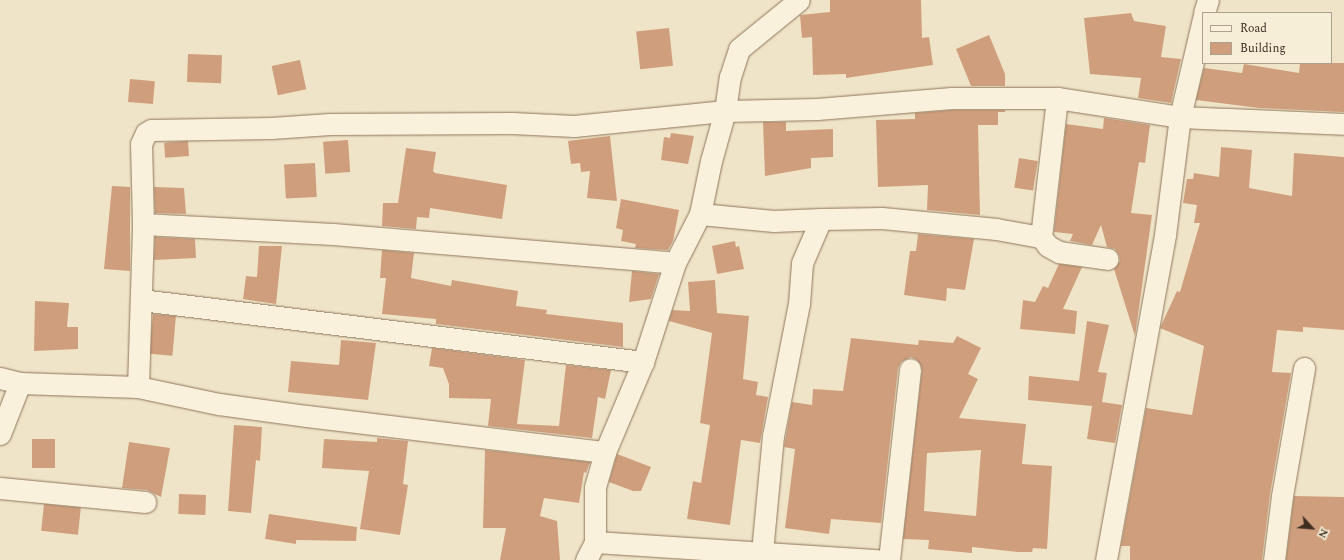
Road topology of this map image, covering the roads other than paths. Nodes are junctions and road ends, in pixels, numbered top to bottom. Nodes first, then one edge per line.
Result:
1 (799, 0) edge
2 (1208, 0) edge
3 (1204, 12) edge
4 (1202, 23) edge
5 (1057, 98) junction
6 (725, 111) junction
7 (1180, 117) junction
8 (1344, 124) edge
9 (700, 214) junction
10 (821, 219) junction
11 (143, 224) junction
12 (1041, 237) junction
13 (1108, 259) dead end
14 (676, 263) junction
15 (141, 300) junction
16 (643, 362) junction
17 (1304, 368) dead end
18 (910, 369) dead end
19 (0, 378) edge
20 (20, 383) junction
21 (138, 387) junction
22 (0, 434) edge
23 (605, 452) junction
24 (0, 488) edge
25 (144, 502) dead end
26 (595, 542) junction
27 (762, 552) junction
28 (586, 560) edge
29 (877, 560) edge
30 (889, 560) edge
31 (1106, 560) edge
32 (1274, 560) edge

1 - 6 street
2 - 3 street
4 - 7 street
5 - 6 street
5 - 7 street
5 - 12 street
6 - 9 street
6 - 11 street
7 - 8 street
7 - 31 street
9 - 10 street
9 - 14 street
10 - 12 street
10 - 27 street
11 - 14 street
11 - 15 street
12 - 13 street
14 - 16 street
15 - 16 street
15 - 21 street
16 - 23 street
17 - 32 street
18 - 30 street
19 - 20 street
20 - 21 street
20 - 22 street
21 - 23 street
23 - 26 street
24 - 25 street
26 - 27 street
26 - 28 street
27 - 29 street

